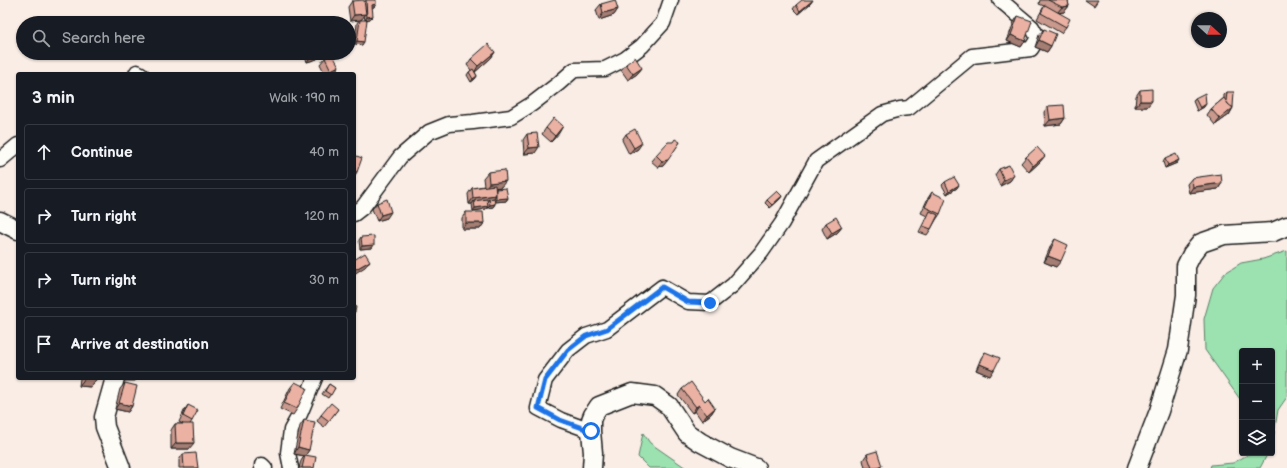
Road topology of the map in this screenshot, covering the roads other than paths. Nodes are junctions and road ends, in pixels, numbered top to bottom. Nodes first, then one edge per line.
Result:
1 (671, 0) edge
2 (1000, 0) edge
3 (16, 147) edge
4 (0, 160) edge
5 (356, 212) edge
6 (0, 221) edge
7 (1287, 226) edge
8 (16, 229) edge
9 (114, 380) edge
10 (313, 380) edge
11 (591, 431) junction
12 (121, 468) edge
13 (262, 468) edge
14 (265, 468) edge
15 (291, 468) edge
16 (592, 468) edge
17 (756, 468) edge
18 (1137, 468) edge

1 - 5 street
2 - 11 street
3 - 4 street
6 - 8 main road
7 - 18 main road
9 - 12 main road
10 - 15 street
11 - 16 main road
11 - 17 main road
13 - 14 street

